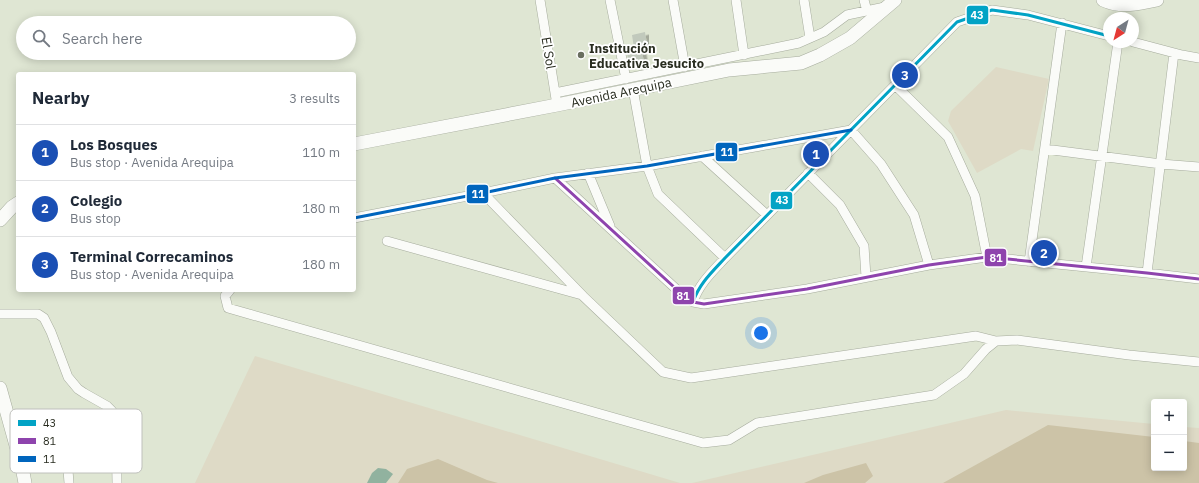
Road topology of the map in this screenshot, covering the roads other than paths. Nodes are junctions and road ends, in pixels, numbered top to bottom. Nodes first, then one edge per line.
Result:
1 (540, 0) edge
2 (610, 0) edge
3 (674, 0) edge
4 (736, 0) edge
5 (804, 0) edge
6 (864, 0) edge
7 (1103, 0) edge
8 (1157, 0) edge
9 (885, 4) edge
10 (866, 11) junction
11 (1062, 23) junction
12 (1103, 34) edge
13 (810, 38) junction
14 (1139, 44) edge
15 (1117, 48) edge
16 (1174, 53) junction
17 (744, 55) junction
18 (1199, 58) edge
19 (685, 67) junction
20 (629, 84) junction
21 (895, 86) junction
22 (556, 99) junction
23 (851, 130) junction
24 (356, 144) edge
25 (1045, 149) junction
26 (702, 156) junction
27 (1102, 156) junction
28 (1161, 164) junction
29 (647, 166) junction
30 (1199, 167) edge
31 (588, 173) junction
32 (808, 173) junction
33 (555, 178) junction
34 (483, 193) junction
35 (16, 204) edge
36 (768, 215) junction
37 (356, 218) edge
38 (0, 220) edge
39 (611, 229) junction
40 (387, 242) dead end
41 (987, 257) junction
42 (725, 258) junction
43 (1030, 262) junction
44 (929, 264) junction
45 (1086, 267) junction
46 (1147, 273) junction
47 (866, 277) junction
48 (1199, 280) edge
49 (228, 292) edge
50 (583, 296) junction
51 (693, 302) junction
52 (0, 314) edge
53 (996, 341) junction
54 (1199, 362) edge
55 (0, 388) edge
56 (110, 409) edge
57 (10, 424) edge
58 (23, 473) edge
59 (68, 473) edge
60 (117, 473) edge
61 (25, 483) edge
62 (69, 483) edge
63 (117, 483) edge

1 - 22 street, El Sol
2 - 20 street
3 - 19 street
4 - 17 street
5 - 13 street
6 - 10 street
7 - 8 street
9 - 10 street
9 - 20 street, Avenida Arequipa
10 - 13 street
11 - 12 street
11 - 21 street
11 - 25 street
13 - 17 street
14 - 16 street
15 - 27 street
16 - 18 street
16 - 28 street
17 - 19 street
19 - 20 street
20 - 22 street, Avenida Arequipa
20 - 29 street
21 - 23 street
21 - 41 street
22 - 24 street, Avenida Arequipa
23 - 26 street
23 - 32 street
23 - 44 street
25 - 27 street
25 - 43 street
26 - 29 street
26 - 36 street
27 - 28 street
27 - 45 street
28 - 30 street
28 - 46 street
29 - 31 street
29 - 42 street
31 - 33 street
31 - 39 street
32 - 36 street
32 - 47 street
33 - 34 street
33 - 39 street
34 - 37 street
34 - 50 street
35 - 38 street
36 - 42 street
39 - 51 street
40 - 50 street
41 - 43 street
41 - 44 street
42 - 51 street
43 - 45 street
44 - 47 street
45 - 46 street
46 - 48 street
47 - 51 street
49 - 53 street
50 - 53 street
52 - 56 street
53 - 54 street
55 - 57 street
58 - 61 street
59 - 62 street
60 - 63 street

